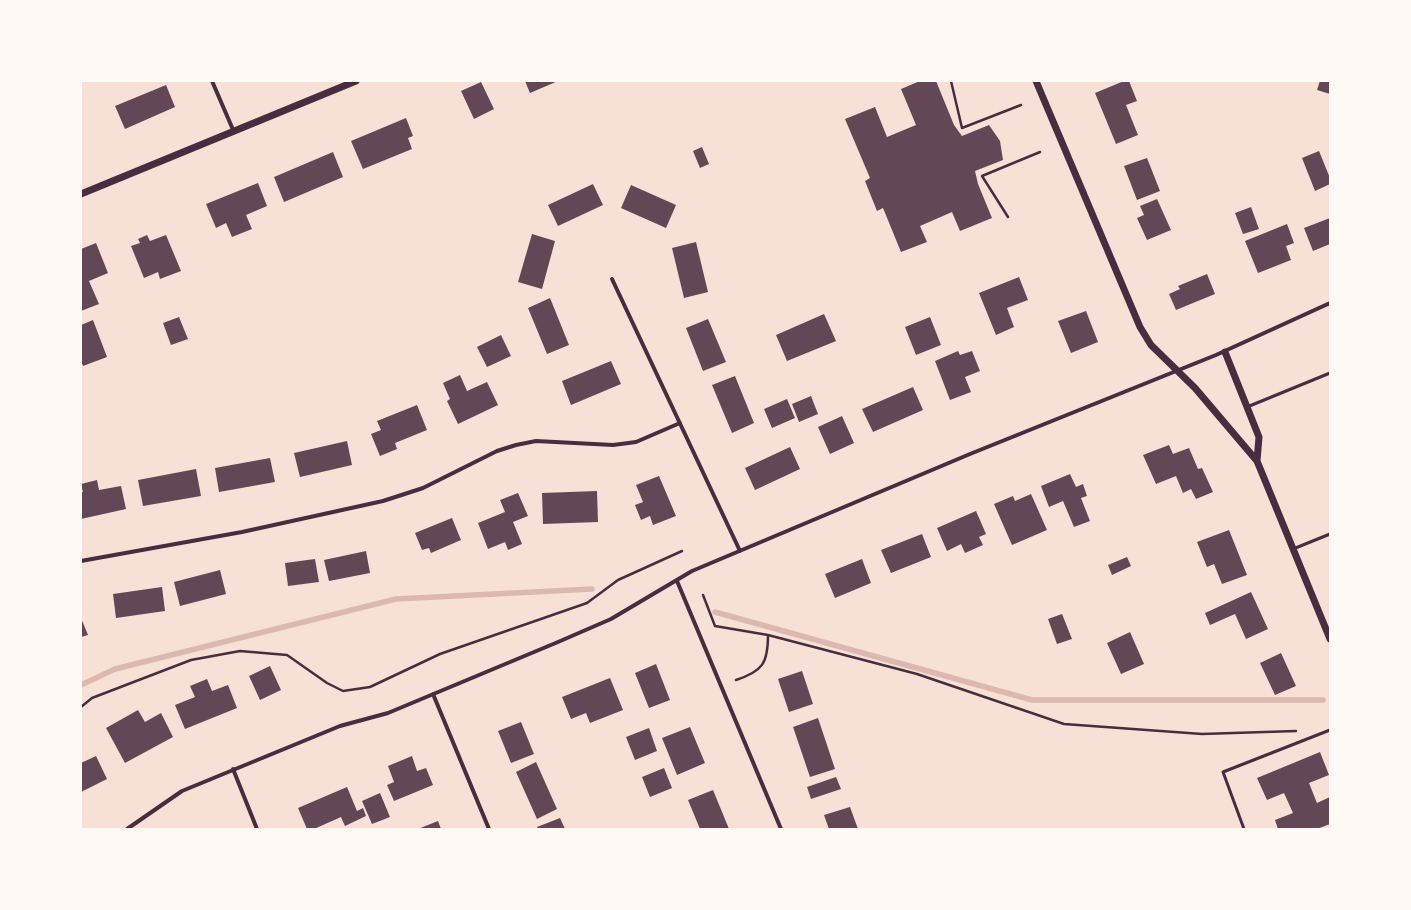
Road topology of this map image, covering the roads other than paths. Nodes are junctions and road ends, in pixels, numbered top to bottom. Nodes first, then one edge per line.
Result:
1 (212, 81) edge
2 (356, 81) edge
3 (1036, 81) edge
4 (234, 132) junction
5 (81, 194) edge
6 (612, 279) dead end
7 (1330, 303) edge
8 (1225, 352) junction
9 (1178, 371) junction
10 (1330, 373) edge
11 (1247, 407) junction
12 (680, 423) junction
13 (1256, 461) junction
14 (1330, 534) edge
15 (1293, 550) junction
16 (740, 551) junction
17 (81, 561) edge
18 (677, 580) junction
19 (1330, 639) edge
20 (433, 694) junction
21 (1330, 730) edge
22 (233, 770) junction
23 (128, 829) edge
24 (257, 829) edge
25 (489, 829) edge
26 (781, 829) edge
27 (1244, 829) edge

1 - 4 street
2 - 4 street
3 - 9 street
4 - 5 street
6 - 12 street
7 - 8 street
8 - 9 street
8 - 11 street
9 - 13 street
9 - 16 street
10 - 11 lane
11 - 13 street
12 - 16 street
12 - 17 street
13 - 15 street
14 - 15 lane
15 - 19 street
16 - 18 street
18 - 20 street
18 - 26 street
20 - 22 street
20 - 25 street
21 - 27 lane
22 - 23 street
22 - 24 street

